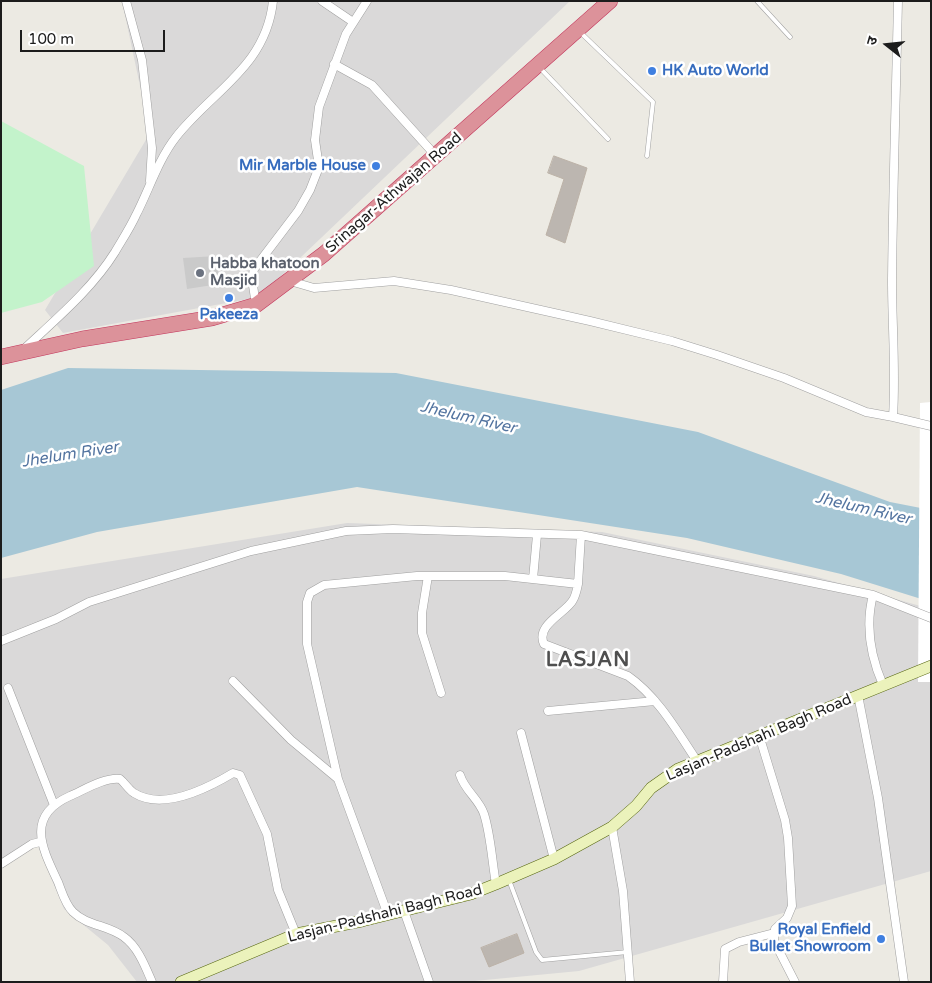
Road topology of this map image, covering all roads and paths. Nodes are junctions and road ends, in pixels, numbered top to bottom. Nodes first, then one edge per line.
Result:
1 (126, 1) edge
2 (273, 1) edge
3 (322, 1) edge
4 (367, 1) edge
5 (757, 1) edge
6 (898, 1) edge
7 (606, 3) edge
8 (353, 22) junction
9 (578, 29) junction
10 (790, 36) dead end
11 (334, 64) junction
12 (538, 65) junction
13 (608, 139) dead end
14 (436, 156) junction
15 (647, 156) dead end
16 (149, 188) junction
17 (290, 281) junction
18 (256, 305) junction
19 (21, 352) junction
20 (1, 357) edge
21 (893, 417) junction
22 (931, 426) edge
23 (537, 535) junction
24 (581, 535) junction
25 (428, 576) junction
26 (534, 580) junction
27 (578, 584) junction
28 (873, 595) junction
29 (931, 618) edge
30 (1, 640) edge
31 (931, 666) edge
32 (233, 681) dead end
33 (882, 685) junction
34 (8, 688) dead end
35 (441, 693) dead end
36 (858, 695) junction
37 (655, 701) junction
38 (548, 711) dead end
39 (521, 733) dead end
40 (759, 735) junction
41 (697, 761) junction
42 (460, 775) dead end
43 (338, 779) junction
44 (54, 805) junction
45 (612, 827) junction
46 (40, 842) junction
47 (554, 858) junction
48 (1, 864) edge
49 (508, 878) junction
50 (496, 884) junction
51 (404, 911) junction
52 (388, 915) junction
53 (774, 932) junction
54 (296, 934) junction
55 (628, 952) junction
56 (152, 982) edge
57 (181, 982) edge
58 (429, 982) edge
59 (630, 982) edge
60 (723, 982) edge
61 (796, 982) edge
62 (904, 982) edge

1 - 16 street
2 - 16 street
3 - 8 street
4 - 8 street
5 - 10 lane
6 - 21 street
7 - 9 highway, Srinagar-Athwajan Road
8 - 11 street
9 - 12 highway, Srinagar-Athwajan Road
9 - 15 lane
11 - 14 street
11 - 18 street
12 - 13 lane
12 - 14 highway, Srinagar-Athwajan Road
14 - 17 highway, Srinagar-Athwajan Road
16 - 19 street
17 - 18 highway, Srinagar-Athwajan Road
17 - 21 street
18 - 19 highway, Srinagar-Athwajan Road
19 - 20 highway, Srinagar-Athwajan Road
21 - 22 street
23 - 24 street
23 - 26 street
23 - 30 street
24 - 27 street
24 - 28 street
25 - 26 street
25 - 35 street
25 - 43 street
26 - 27 street
27 - 37 street
28 - 29 street
28 - 33 street
31 - 33 street, Lasjan-Padshahi Bagh Road
32 - 43 street
33 - 36 street, Lasjan-Padshahi Bagh Road
34 - 44 street
36 - 40 street, Lasjan-Padshahi Bagh Road
36 - 62 street
37 - 38 street
37 - 41 street
39 - 47 street
40 - 41 street, Lasjan-Padshahi Bagh Road
40 - 53 street
41 - 45 street, Lasjan-Padshahi Bagh Road
42 - 50 street
43 - 52 street
44 - 46 street
44 - 54 street
45 - 47 street, Lasjan-Padshahi Bagh Road
45 - 55 street
46 - 48 street
46 - 56 street
47 - 49 street, Lasjan-Padshahi Bagh Road
49 - 50 street, Lasjan-Padshahi Bagh Road
49 - 55 lane
50 - 51 street, Lasjan-Padshahi Bagh Road
51 - 52 street, Lasjan-Padshahi Bagh Road
51 - 58 street
52 - 54 street, Lasjan-Padshahi Bagh Road
53 - 60 street
53 - 61 street
54 - 57 street, Lasjan-Padshahi Bagh Road
55 - 59 street

